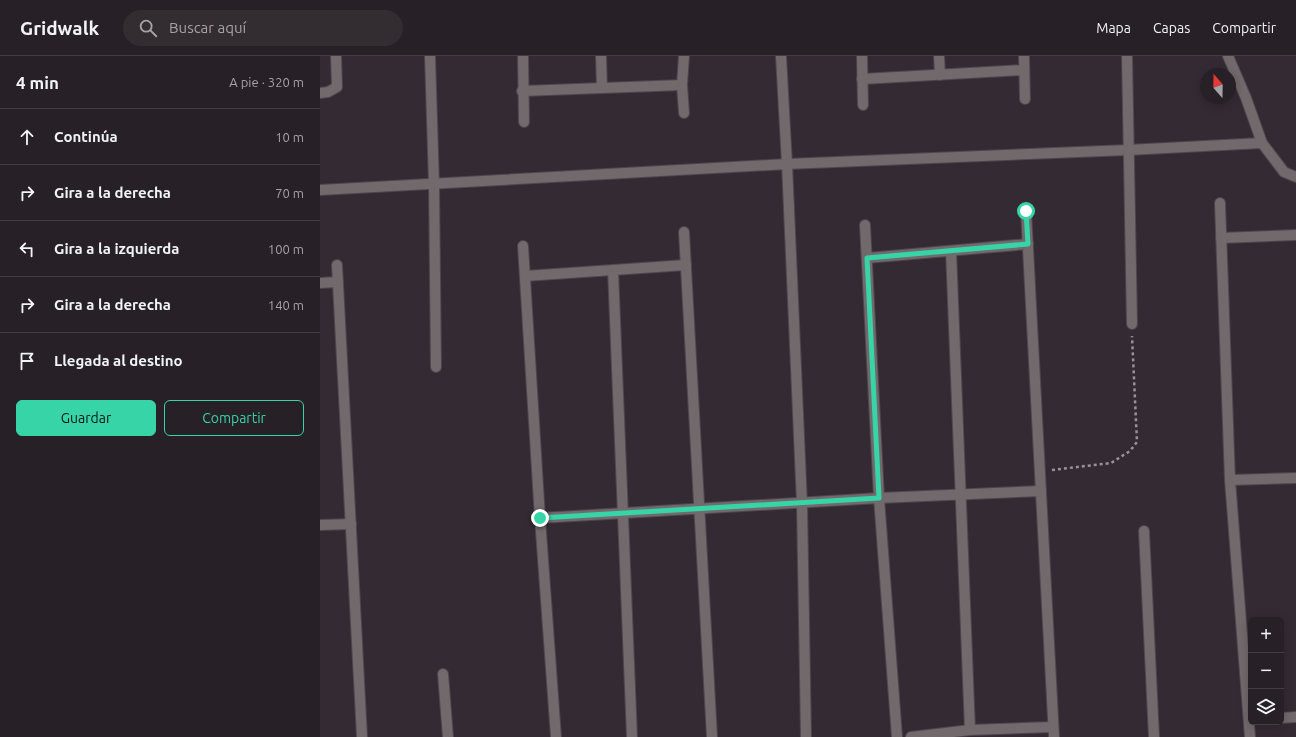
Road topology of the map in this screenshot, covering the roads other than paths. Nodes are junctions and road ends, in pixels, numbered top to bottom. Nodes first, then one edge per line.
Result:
1 (336, 56) edge
2 (430, 56) edge
3 (523, 56) edge
4 (601, 56) edge
5 (684, 56) edge
6 (781, 56) edge
7 (862, 56) edge
8 (939, 56) edge
9 (1024, 56) edge
10 (1127, 56) edge
11 (1228, 56) edge
12 (1024, 70) junction
13 (940, 75) junction
14 (862, 79) junction
15 (682, 85) junction
16 (602, 88) junction
17 (522, 91) junction
18 (320, 93) edge
19 (1025, 99) dead end
20 (863, 105) dead end
21 (684, 113) dead end
22 (524, 122) dead end
23 (1262, 143) junction
24 (1128, 150) junction
25 (787, 164) junction
26 (1296, 177) edge
27 (434, 184) junction
28 (320, 190) edge
29 (1220, 203) dead end
30 (1026, 211) dead end
31 (865, 225) dead end
32 (684, 232) dead end
33 (1296, 235) edge
34 (1221, 238) junction
35 (1028, 244) junction
36 (523, 246) dead end
37 (951, 251) junction
38 (867, 258) junction
39 (686, 264) junction
40 (337, 265) dead end
41 (613, 270) junction
42 (525, 276) junction
43 (338, 282) junction
44 (320, 283) edge
45 (1132, 324) road end
46 (436, 367) dead end
47 (1296, 478) edge
48 (1230, 480) junction
49 (1041, 490) junction
50 (961, 495) junction
51 (879, 498) junction
52 (802, 504) junction
53 (700, 509) junction
54 (623, 514) junction
55 (540, 518) junction
56 (351, 524) junction
57 (320, 525) edge
58 (1144, 531) dead end
59 (443, 674) dead end
60 (1248, 695) edge
61 (1296, 717) edge
62 (1284, 718) edge
63 (1250, 725) edge
64 (970, 730) junction
65 (1054, 732) edge
66 (362, 737) edge
67 (448, 737) edge
68 (556, 737) edge
69 (632, 737) edge
70 (712, 737) edge
71 (806, 737) edge
72 (897, 737) edge
73 (911, 737) edge
74 (1154, 737) edge
75 (1250, 737) edge

1 - 18 street
2 - 27 street
3 - 17 street
4 - 16 street
5 - 15 street
6 - 25 street
7 - 14 street
8 - 13 street
9 - 12 street
10 - 24 street
11 - 23 street
12 - 13 street
12 - 19 street
13 - 14 street
14 - 20 street
15 - 16 street
15 - 21 street
16 - 17 street
17 - 22 street
23 - 24 street
23 - 26 street
24 - 25 street
24 - 45 street
25 - 27 street
25 - 52 street
27 - 28 street
27 - 46 street
29 - 34 street
30 - 35 street
31 - 38 street
32 - 39 street
33 - 34 street
34 - 48 street
35 - 37 street
35 - 49 street
36 - 42 street
37 - 38 street
37 - 50 street
38 - 51 street
39 - 41 street
39 - 53 street
40 - 43 street
41 - 42 street
41 - 54 street
42 - 55 street
43 - 44 street
43 - 56 street
47 - 48 street
48 - 60 street
49 - 50 street
49 - 65 street
50 - 51 street
50 - 64 street
51 - 52 street
51 - 72 street
52 - 53 street
52 - 71 street
53 - 54 street
53 - 70 street
54 - 55 street
54 - 69 street
55 - 68 street
56 - 57 street
56 - 66 street
58 - 74 street
59 - 67 street
61 - 62 street
63 - 75 street
64 - 65 street
64 - 73 street

